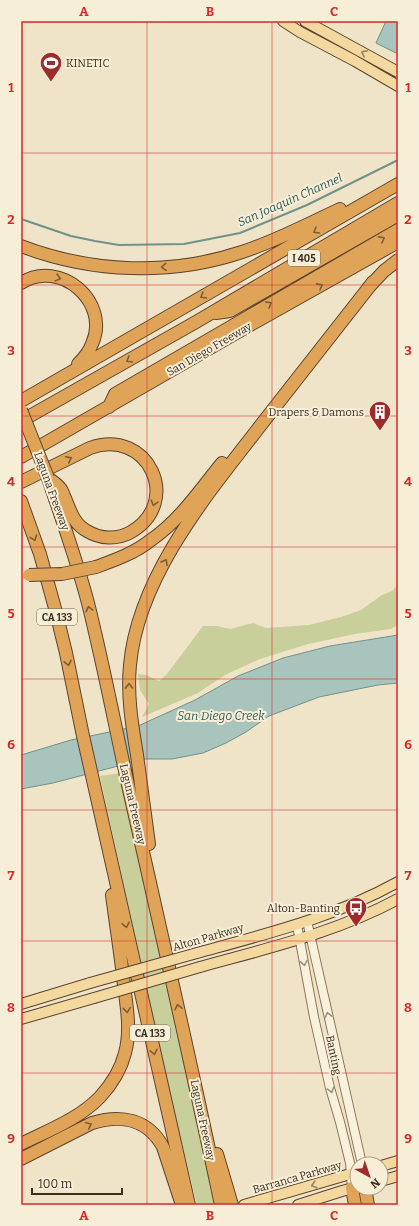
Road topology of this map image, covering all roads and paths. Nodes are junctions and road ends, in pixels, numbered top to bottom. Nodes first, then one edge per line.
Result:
1 (283, 21) edge
2 (305, 21) edge
3 (398, 72) edge
4 (398, 86) edge
5 (398, 184) edge
6 (398, 203) edge
7 (398, 215) edge
8 (398, 230) edge
9 (398, 242) edge
10 (21, 246) edge
11 (398, 260) edge
12 (372, 282) junction
13 (21, 283) edge
14 (209, 314) junction
15 (68, 374) junction
16 (21, 401) edge
17 (109, 407) junction
18 (21, 410) edge
19 (21, 422) edge
20 (21, 457) edge
21 (21, 482) edge
22 (51, 482) junction
23 (21, 501) edge
24 (25, 574) edge
25 (111, 860) junction
26 (398, 882) edge
27 (398, 899) edge
28 (307, 921) junction
29 (297, 925) junction
30 (162, 932) junction
31 (310, 936) junction
32 (300, 939) junction
33 (21, 1004) edge
34 (21, 1019) edge
35 (190, 1058) junction
36 (21, 1144) edge
37 (360, 1156) edge
38 (21, 1159) edge
39 (349, 1159) edge
40 (349, 1174) edge
41 (349, 1190) edge
42 (247, 1204) edge
43 (182, 1205) edge
44 (189, 1205) edge
45 (221, 1205) edge
46 (232, 1205) edge
47 (298, 1205) edge

1 - 4 main road
3 -> 2 main road
5 -> 10 highway
5 -> 15 highway
6 - 14 highway, San Diego Freeway / I 405
7 - 14 highway, San Diego Freeway
17 -> 8 highway
17 -> 9 highway, San Diego Freeway
11 - 12 highway
12 - 24 highway, bridge
30 -> 12 highway
13 -> 15 highway
14 -> 19 highway, San Diego Freeway / I 405
15 - 16 highway
17 - 20 highway, San Diego Freeway
18 - 22 highway, Laguna Freeway / CA 133, bridge
21 -> 22 highway
30 -> 22 highway, Laguna Freeway / CA 133
23 -> 25 highway, CA 133
25 -> 36 highway
25 -> 44 highway, CA 133
26 - 28 main road, Alton Parkway
27 - 31 main road
28 - 29 main road, Alton Parkway
28 - 31 street, Banting
29 - 32 street, Banting
29 - 33 main road, Alton Parkway, bridge
35 -> 30 highway, Laguna Freeway / CA 133
31 - 32 main road
37 -> 31 street, Banting
32 - 34 main road, bridge
32 -> 39 street, Banting
35 - 45 highway, Laguna Freeway / CA 133
35 - 46 highway
38 -> 43 highway
40 -> 42 main road, Barranca Parkway
41 - 47 main road

